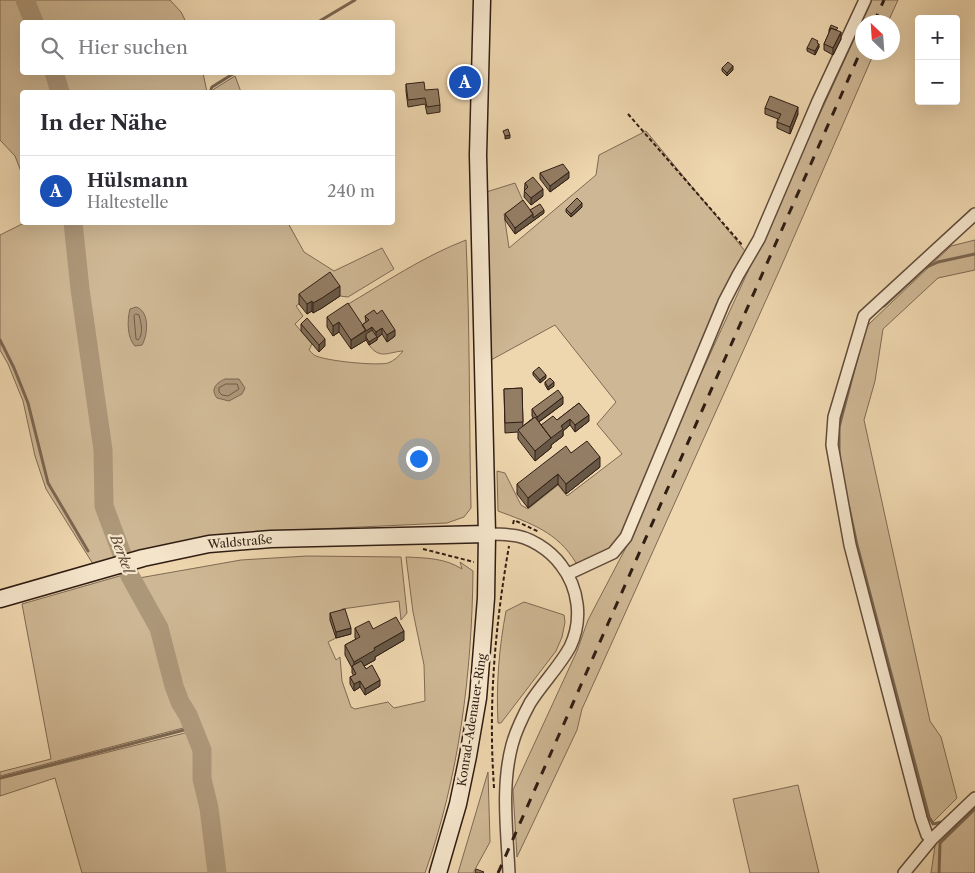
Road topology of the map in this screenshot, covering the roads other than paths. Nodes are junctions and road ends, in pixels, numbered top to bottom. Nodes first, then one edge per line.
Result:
1 (482, 0) edge
2 (865, 0) edge
3 (975, 214) edge
4 (487, 534) junction
5 (568, 574) junction
6 (0, 600) edge
7 (975, 798) edge
8 (932, 839) junction
9 (438, 873) edge
10 (509, 873) edge
11 (904, 873) edge

1 - 4 main road, Konrad-Adenauer-Ring
2 - 5 street
3 - 8 street
4 - 5 street
4 - 6 main road, Waldstraße
4 - 9 main road, Konrad-Adenauer-Ring
5 - 10 street
7 - 8 street
8 - 11 street

